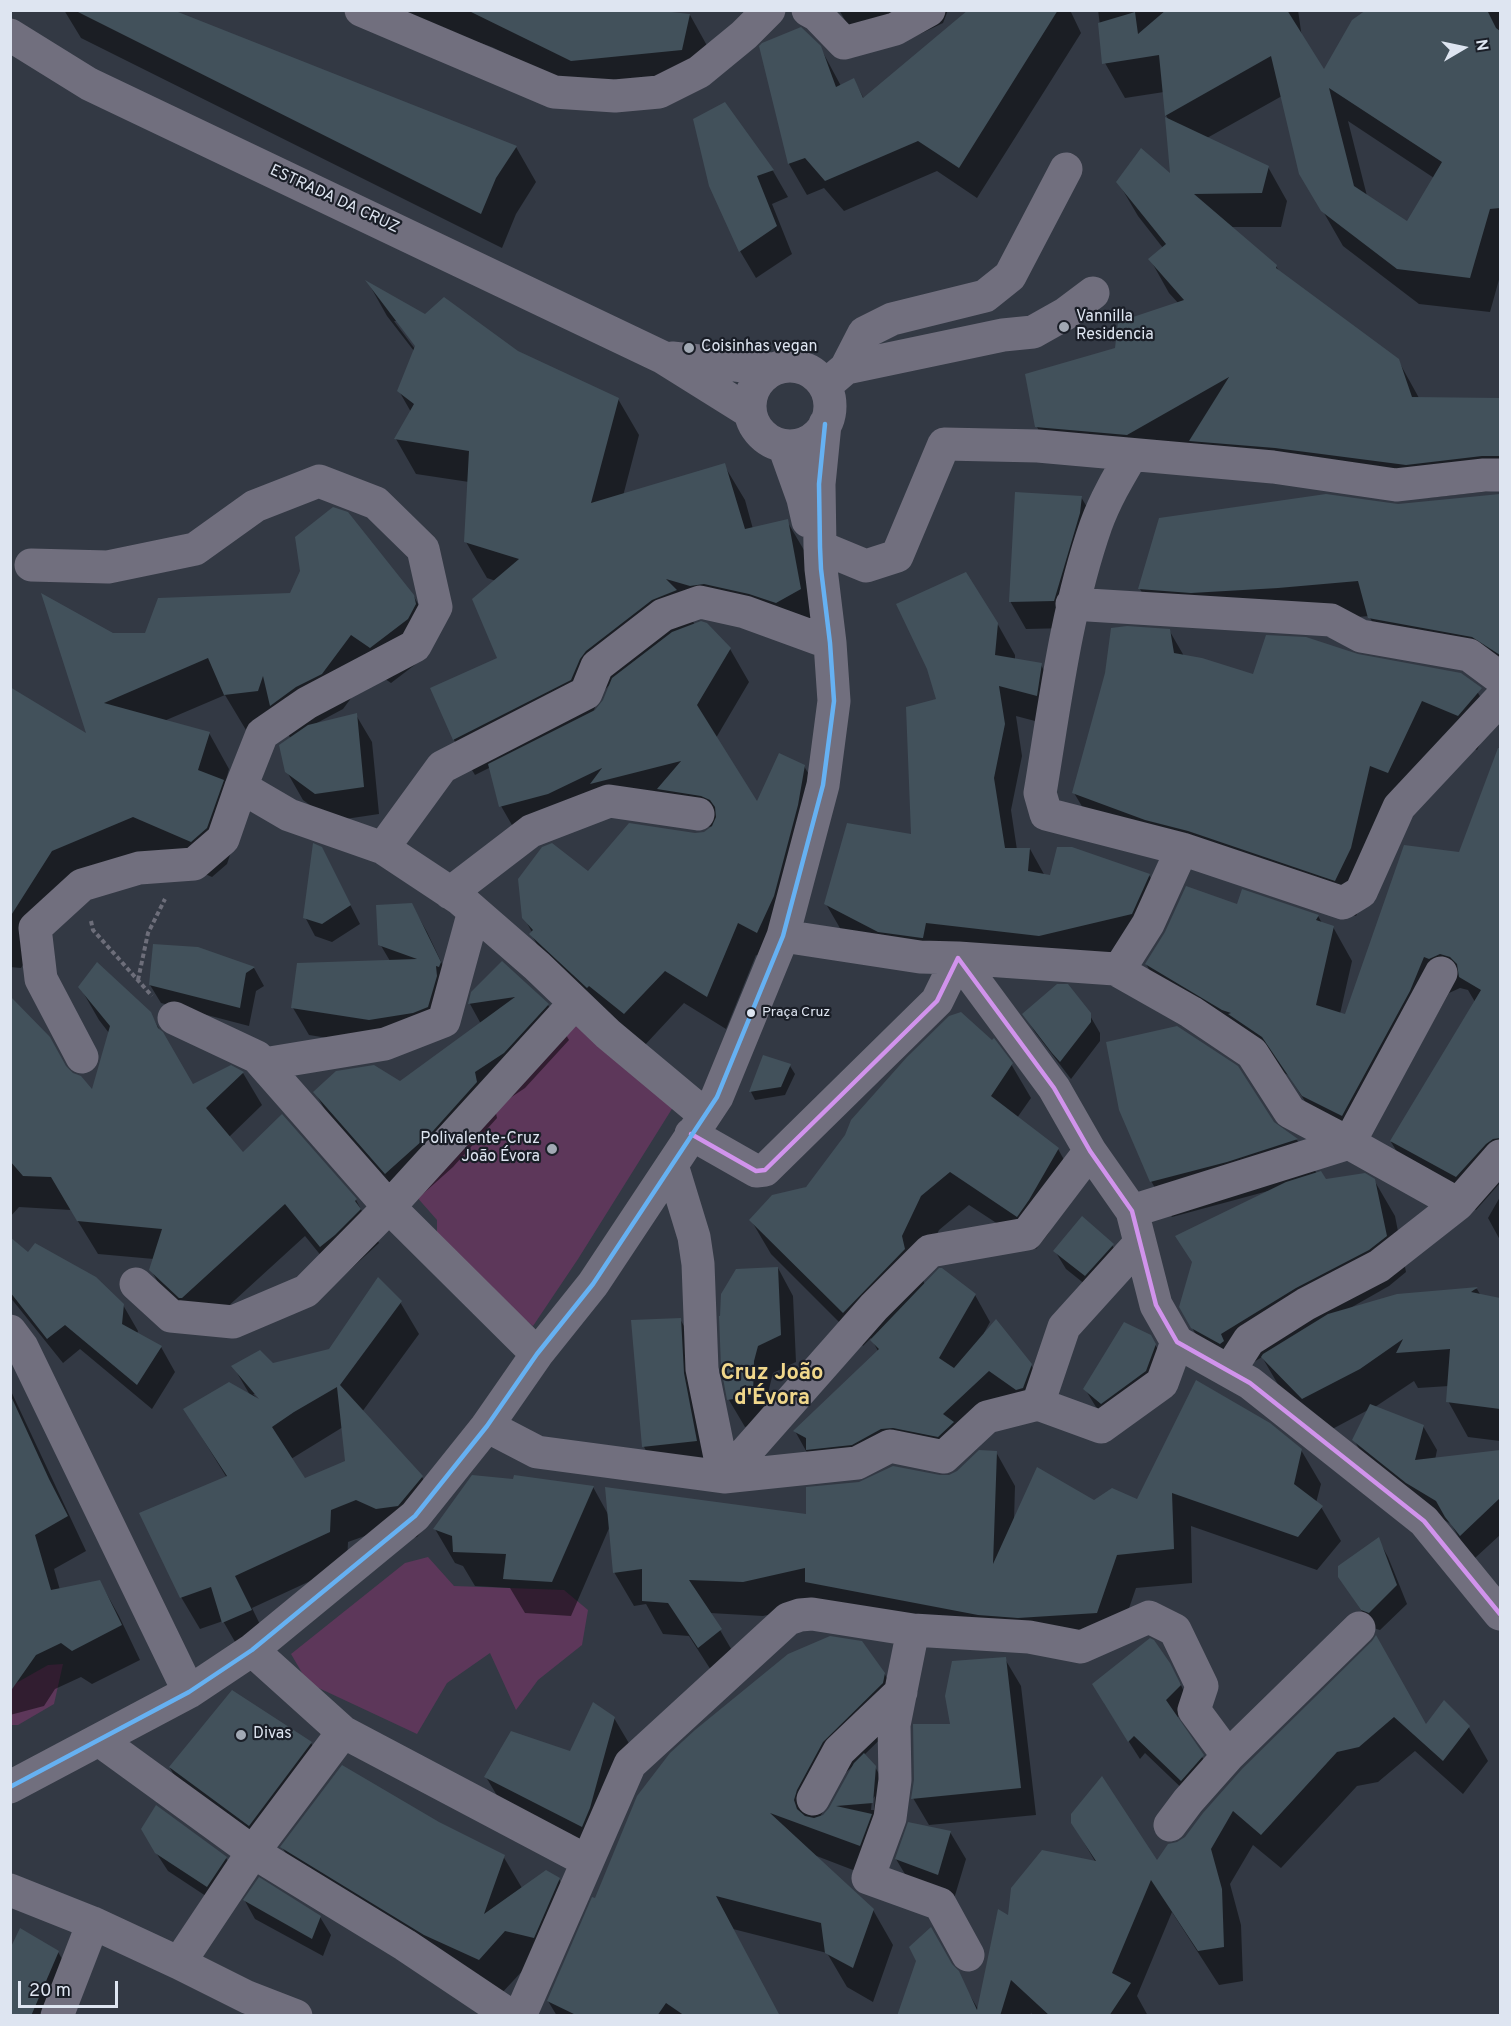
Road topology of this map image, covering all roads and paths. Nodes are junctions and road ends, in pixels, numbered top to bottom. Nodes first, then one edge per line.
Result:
1 (361, 10) edge
2 (769, 10) edge
3 (808, 10) edge
4 (928, 10) edge
5 (10, 35) edge
6 (1066, 170) dead end
7 (1093, 293) dead end
8 (662, 357) junction
9 (771, 369) junction
10 (835, 377) junction
11 (750, 412) junction
12 (825, 424) junction
13 (784, 446) junction
14 (1131, 456) junction
15 (1500, 475) edge
16 (820, 558) junction
17 (30, 566) dead end
18 (1072, 604) junction
19 (830, 643) junction
20 (1500, 678) edge
21 (1500, 699) edge
22 (240, 787) junction
23 (698, 814) dead end
24 (383, 848) junction
25 (1182, 849) junction
26 (181, 865) junction
27 (82, 885) junction
28 (462, 902) junction
29 (783, 936) junction
30 (958, 958) junction
31 (1115, 969) junction
32 (1441, 974) dead end
33 (137, 981) junction
34 (575, 1003) junction
35 (174, 1018) joint
36 (82, 1057) dead end
37 (264, 1064) junction
38 (698, 1124) junction
39 (1349, 1143) junction
40 (1090, 1151) junction
41 (1500, 1156) edge
42 (672, 1165) junction
43 (1458, 1204) junction
44 (389, 1207) junction
45 (1132, 1211) junction
46 (1140, 1244) junction
47 (136, 1284) dead end
48 (10, 1331) edge
49 (1177, 1342) junction
50 (537, 1354) junction
51 (1229, 1371) junction
52 (1038, 1404) junction
53 (487, 1426) junction
54 (724, 1477) junction
55 (1500, 1614) edge
56 (1359, 1628) dead end
57 (913, 1630) junction
58 (252, 1650) junction
59 (189, 1692) junction
60 (901, 1692) junction
61 (343, 1732) junction
62 (99, 1740) junction
63 (1228, 1756) junction
64 (10, 1787) edge
65 (813, 1798) dead end
66 (1170, 1825) dead end
67 (253, 1852) junction
68 (587, 1861) junction
69 (10, 1890) edge
70 (93, 1923) junction
71 (968, 1956) dead end
72 (179, 1963) junction
73 (244, 2006) edge
74 (57, 2016) edge
75 (296, 2016) edge
76 (511, 2016) edge
77 (520, 2016) edge

1 - 2 street
3 - 4 street
5 - 8 street, ESTRADA DA CRUZ
6 - 10 street
7 - 10 street
8 - 9 street, ESTRADA DA CRUZ
8 - 11 street, ESTRADA DA CRUZ
9 - 10 street
9 - 11 street
10 - 12 street
11 - 13 street
12 - 13 street
12 - 16 street
13 - 16 street
14 - 15 street
14 - 16 street
14 - 18 street
16 - 19 street
17 - 22 street
18 - 20 street
18 - 25 street
19 - 24 street
19 - 29 street
21 - 25 street
22 - 24 street
22 - 26 street
23 - 28 street
24 - 28 street
25 - 31 street
26 - 27 street
26 - 33 path
27 - 33 path
27 - 36 street
28 - 34 street
28 - 37 street
29 - 30 street
29 - 38 street
30 - 31 street
30 - 38 street
30 - 40 street
31 - 39 street
32 - 39 street
33 - 35 path
34 - 38 street
34 - 44 street
35 - 37 street
37 - 44 street
38 - 42 street
39 - 43 street
39 - 45 street
40 - 45 street
40 - 54 street
41 - 43 street
42 - 50 street
42 - 54 street
43 - 51 street
44 - 47 street
44 - 50 street
45 - 46 street
46 - 49 street
46 - 52 street
48 - 59 street
49 - 51 street
49 - 52 street
50 - 53 street
51 - 55 street
52 - 54 street
53 - 54 street
53 - 58 street
56 - 63 street
57 - 60 street
57 - 63 street
57 - 68 street
58 - 59 street
58 - 61 street
59 - 62 street
60 - 65 street
60 - 71 street
61 - 67 street
61 - 68 street
62 - 64 street
62 - 67 street
63 - 66 street
67 - 72 street
67 - 76 street
68 - 77 street
69 - 70 street
70 - 72 street
70 - 74 street
72 - 73 street
73 - 75 street

